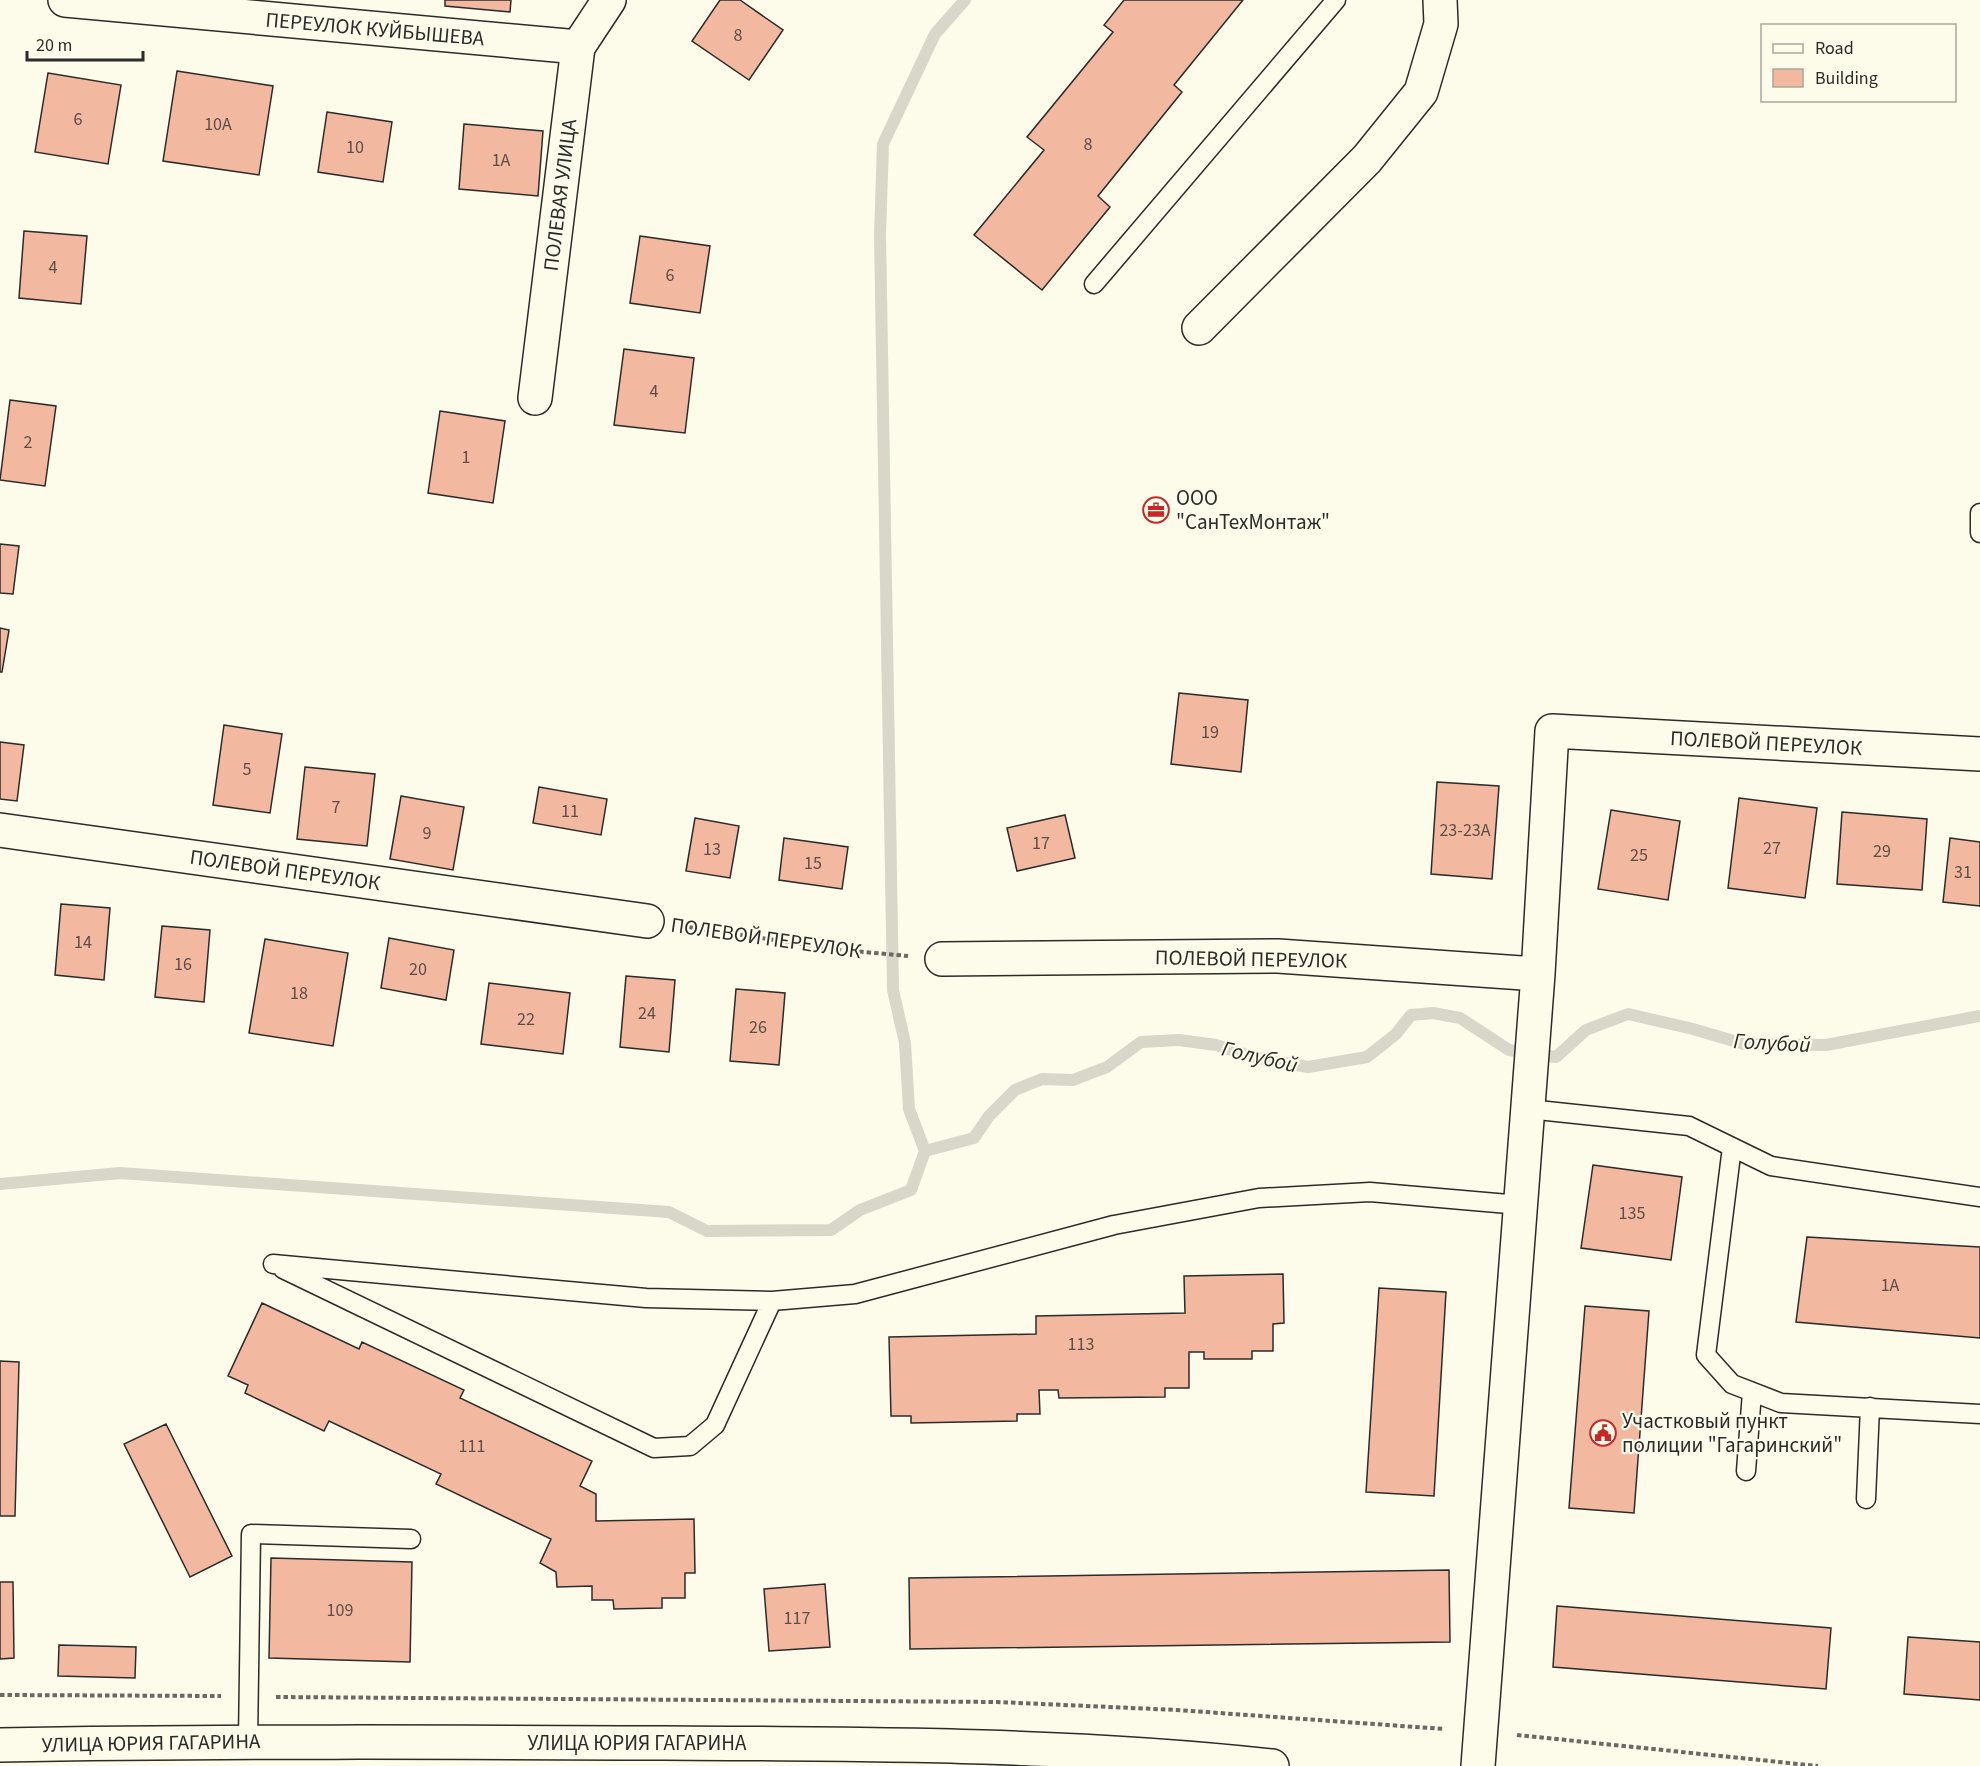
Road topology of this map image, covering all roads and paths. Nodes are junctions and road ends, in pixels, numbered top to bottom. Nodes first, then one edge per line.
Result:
1 (65, 0) edge
2 (609, 0) edge
3 (1336, 0) edge
4 (1440, 0) edge
5 (578, 47) junction
6 (1094, 284) dead end
7 (1199, 328) dead end
8 (535, 398) dead end
9 (1980, 513) edge
10 (1980, 533) edge
11 (1980, 753) edge
12 (0, 830) edge
13 (648, 921) joint
14 (942, 959) joint
15 (1538, 974) junction
16 (1529, 1100) junction
17 (1732, 1147) junction
18 (1980, 1197) edge
19 (1520, 1205) junction
20 (772, 1301) junction
21 (1752, 1392) junction
22 (1870, 1407) junction
23 (1980, 1414) edge
24 (1746, 1471) dead end
25 (1866, 1499) dead end
26 (411, 1539) dead end
27 (248, 1741) junction
28 (0, 1745) edge
29 (1272, 1766) edge
30 (1478, 1766) edge

1 - 5 street, ПЕРЕУЛОК КУЙБЫШЕВА
2 - 5 street, ПОЛЕВАЯ УЛИЦА
3 - 6 lane
4 - 7 street
5 - 8 street, ПОЛЕВАЯ УЛИЦА
9 - 10 lane
11 - 15 street, ПОЛЕВОЙ ПЕРЕУЛОК
12 - 13 street, ПОЛЕВОЙ ПЕРЕУЛОК
13 - 14 path, ПОЛЕВОЙ ПЕРЕУЛОК
14 - 15 street, ПОЛЕВОЙ ПЕРЕУЛОК
15 - 16 street
16 - 17 lane
16 - 19 street
17 - 18 lane
17 - 21 lane
19 - 20 lane
19 - 30 street
20 - 20 lane
21 - 22 lane
21 - 24 lane
22 - 23 lane
22 - 25 lane
26 - 27 lane
27 - 28 street, УЛИЦА ЮРИЯ ГАГАРИНА
27 - 29 street, УЛИЦА ЮРИЯ ГАГАРИНА

